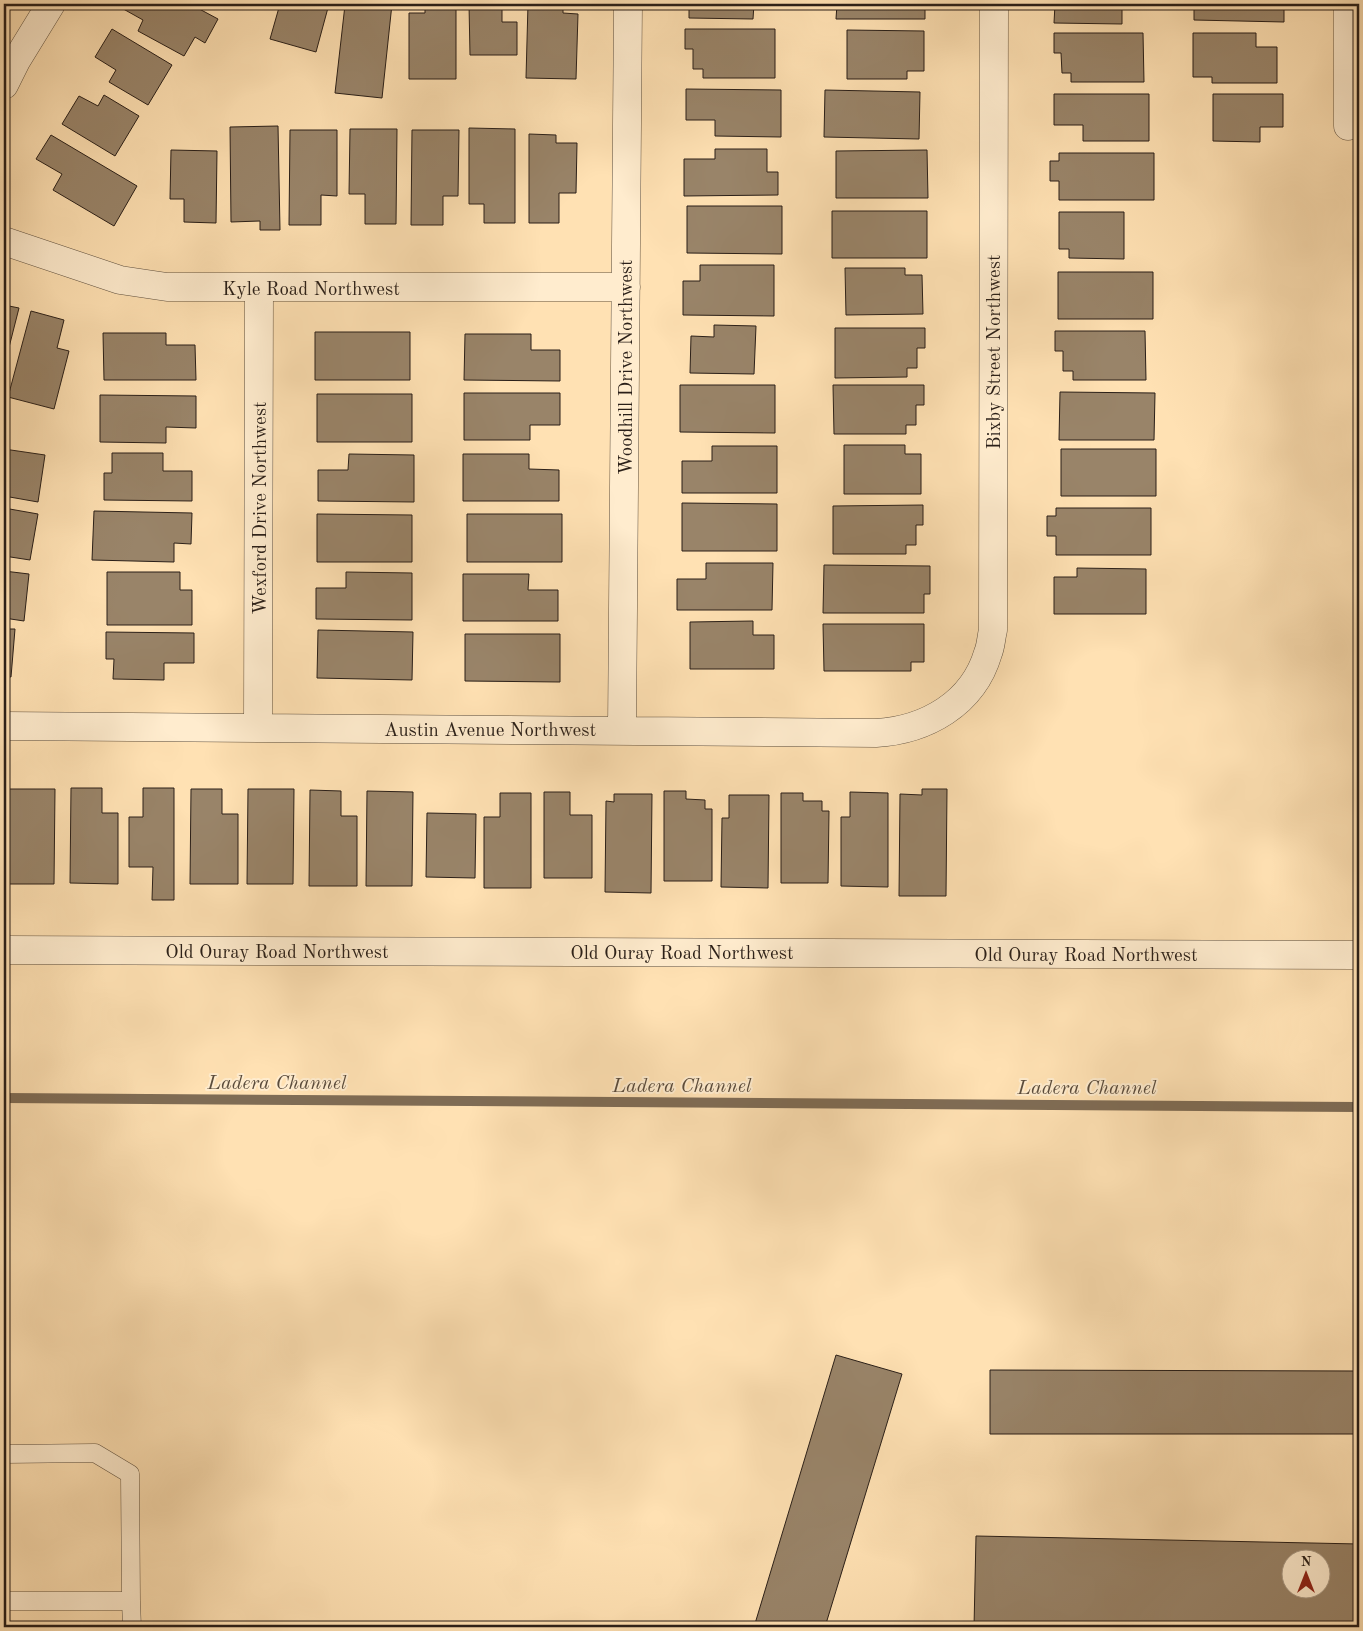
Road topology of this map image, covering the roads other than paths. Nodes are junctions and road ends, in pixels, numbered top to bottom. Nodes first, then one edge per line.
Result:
1 (51, 4) edge
2 (628, 4) edge
3 (994, 4) edge
4 (1348, 4) edge
5 (4, 85) edge
6 (1348, 126) dead end
7 (4, 241) edge
8 (626, 287) junction
9 (259, 288) junction
10 (965, 694) joint
11 (4, 726) edge
12 (258, 727) junction
13 (622, 730) junction
14 (4, 950) edge
15 (1359, 955) edge
16 (4, 1454) edge
17 (4, 1602) edge
18 (131, 1602) junction
19 (132, 1627) edge

1 - 5 street
2 - 8 street, Woodhill Drive Northwest
3 - 10 street, Bixby Street Northwest
4 - 6 street
7 - 9 street, Kyle Road Northwest
8 - 9 street, Kyle Road Northwest
8 - 13 street, Woodhill Drive Northwest
9 - 12 street, Wexford Drive Northwest
10 - 13 street, Austin Avenue Northwest
11 - 12 street, Austin Avenue Northwest
12 - 13 street, Austin Avenue Northwest
14 - 15 street, Old Ouray Road Northwest
16 - 18 lane
17 - 18 lane
18 - 19 lane

